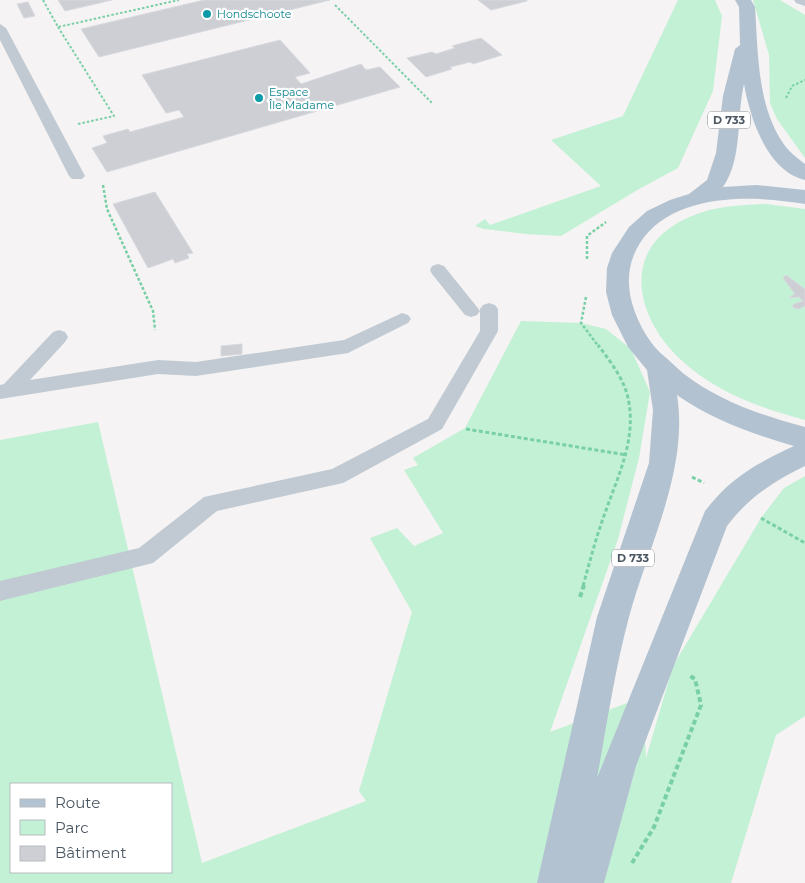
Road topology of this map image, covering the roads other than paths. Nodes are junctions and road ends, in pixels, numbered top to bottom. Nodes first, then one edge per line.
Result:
1 (743, 0) edge
2 (0, 28) edge
3 (748, 33) junction
4 (805, 174) edge
5 (77, 176) dead end
6 (805, 197) edge
7 (697, 198) junction
8 (438, 270) dead end
9 (402, 319) dead end
10 (59, 337) dead end
11 (659, 365) junction
12 (5, 391) edge
13 (805, 438) edge
14 (805, 453) edge
15 (0, 591) edge
16 (556, 883) edge
17 (585, 883) edge

1 - 3 main road, D 733
2 - 5 lane
3 - 4 main road, D 733
3 - 7 main road, D 733
6 - 7 main road
7 - 11 main road
8 - 15 lane
9 - 12 lane
10 - 12 lane
11 - 13 main road
11 - 16 main road, D 733
14 - 17 main road

